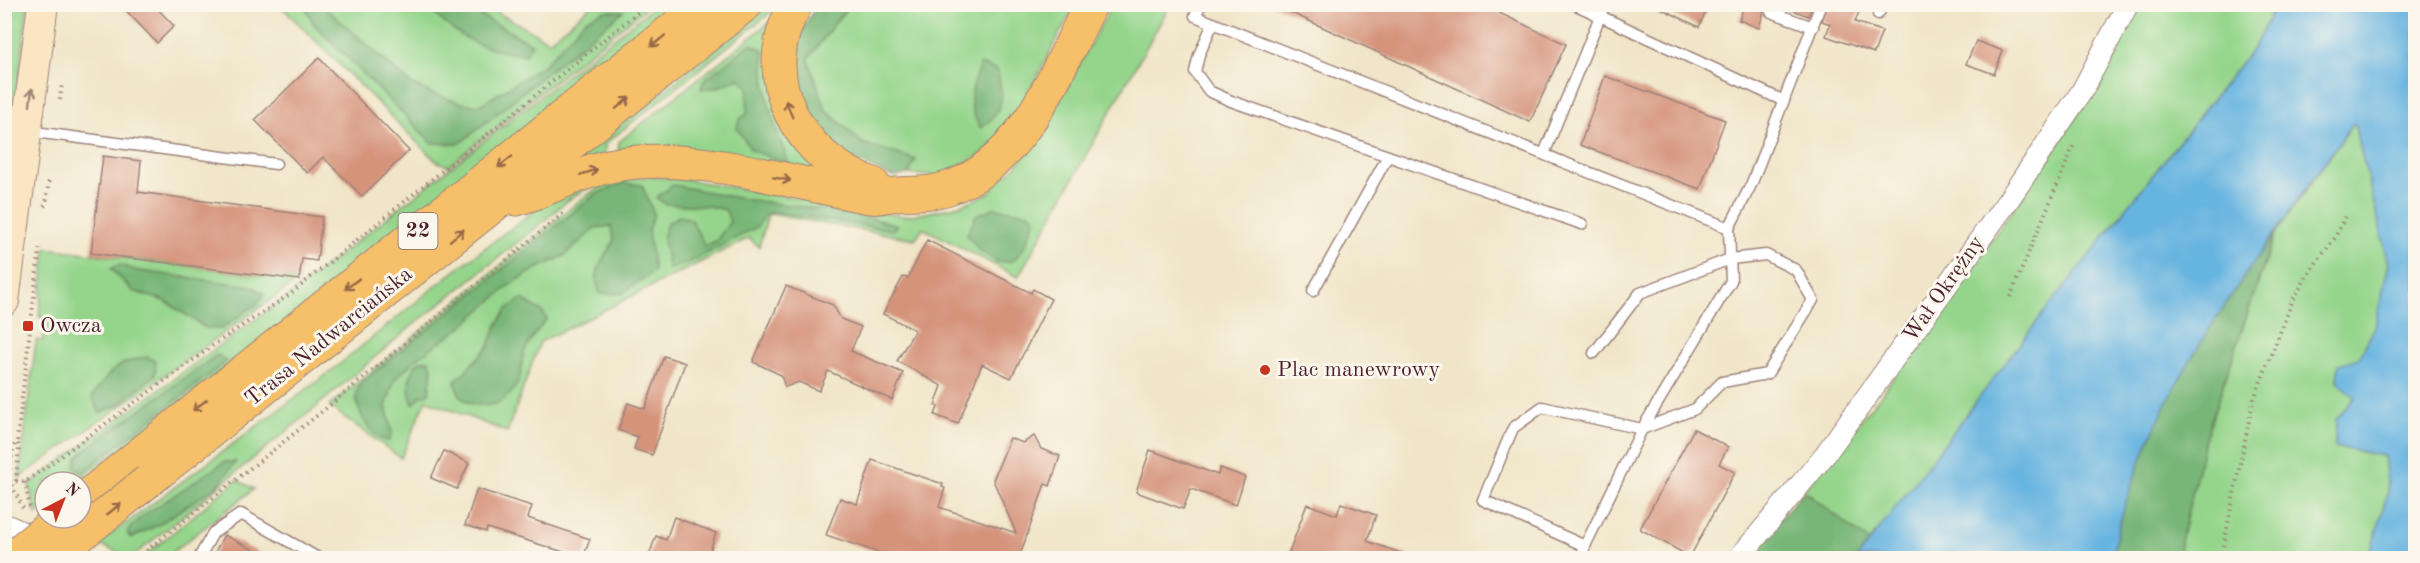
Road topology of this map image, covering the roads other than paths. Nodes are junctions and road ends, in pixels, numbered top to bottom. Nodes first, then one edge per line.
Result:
1 (43, 4) edge
2 (704, 4) edge
3 (746, 4) edge
4 (796, 4) edge
5 (1091, 4) edge
6 (1201, 4) edge
7 (1575, 4) edge
8 (1605, 4) edge
9 (1774, 4) edge
10 (1821, 4) edge
11 (2128, 4) edge
12 (1600, 16) junction
13 (1213, 23) junction
14 (1813, 27) junction
15 (1784, 101) junction
16 (27, 130) junction
17 (1544, 154) junction
18 (1388, 156) junction
19 (276, 164) dead end
20 (896, 195) junction
21 (495, 205) junction
22 (1582, 224) dead end
23 (1729, 228) junction
24 (1730, 259) junction
25 (1313, 291) dead end
26 (4, 301) edge
27 (1593, 354) dead end
28 (1642, 429) junction
29 (141, 470) junction
30 (93, 495) edge
31 (33, 523) edge
32 (11, 538) edge
33 (1585, 546) junction
34 (52, 558) edge
35 (80, 558) edge
36 (199, 558) edge
37 (318, 558) edge
38 (1581, 558) edge
39 (1739, 558) edge

16 -> 1 main road
2 -> 29 main road, Trasa Nadwarciańska / 22
21 -> 3 main road, Trasa Nadwarciańska / 22
20 -> 4 main road
5 - 20 main road
6 - 13 lane
7 - 12 lane
8 - 12 lane
9 - 14 lane
10 - 14 lane
11 - 39 street, Wał Okrężny
12 - 15 lane
12 - 17 lane
13 - 17 lane
13 - 18 lane
14 - 15 lane
15 - 23 lane
16 - 19 lane
16 - 26 main road
17 - 23 lane
18 - 22 lane
18 - 25 lane
21 -> 20 main road
29 -> 21 main road, Trasa Nadwarciańska / 22
23 - 24 lane
24 - 27 lane
24 - 28 lane
24 - 28 lane
28 - 33 lane
28 - 33 lane
29 - 30 main road, Trasa Nadwarciańska / 22
34 -> 29 main road, Trasa Nadwarciańska / 22, bridge
31 - 32 main road, bridge
32 - 35 street
33 - 38 lane
36 - 37 lane

